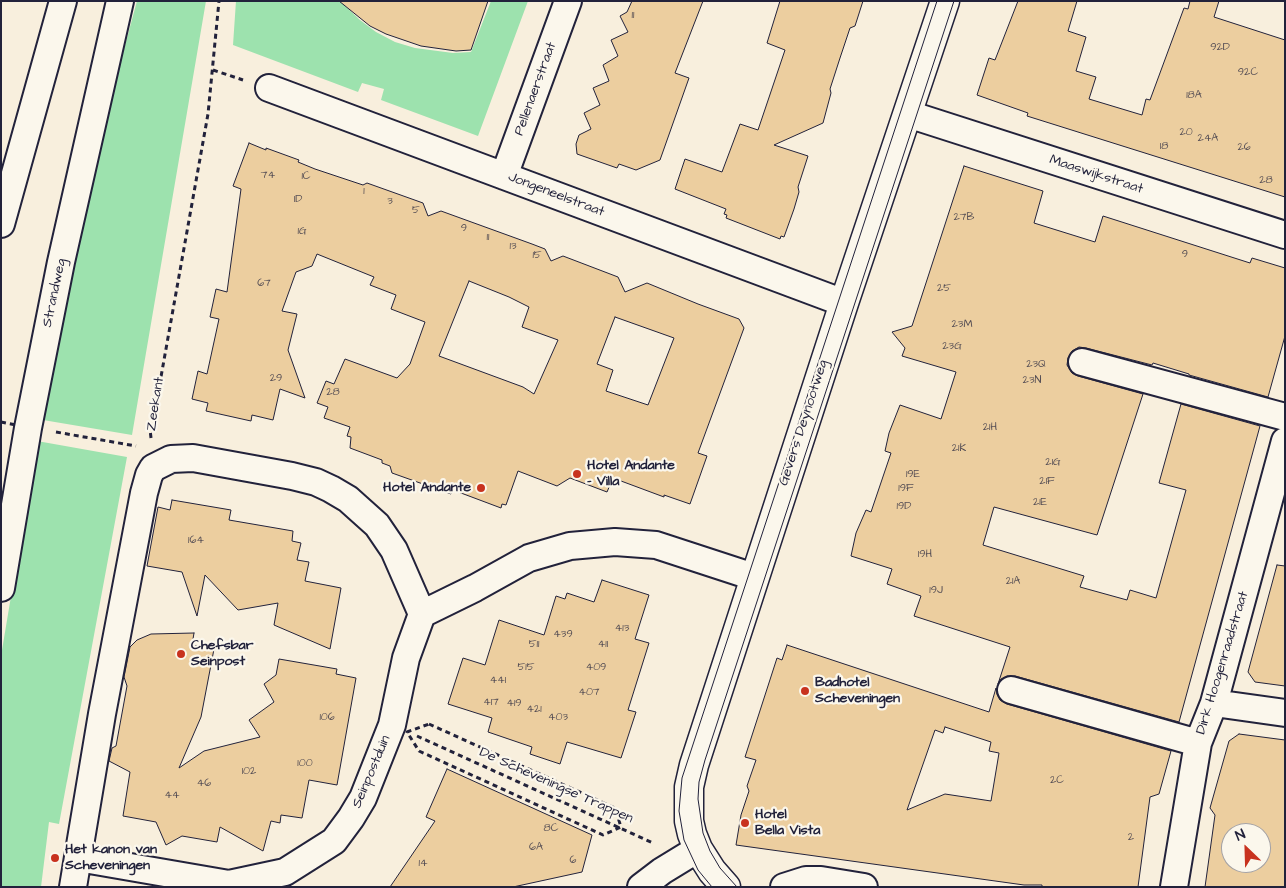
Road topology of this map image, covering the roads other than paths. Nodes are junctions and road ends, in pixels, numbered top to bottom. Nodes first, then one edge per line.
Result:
1 (62, 1) edge
2 (120, 1) edge
3 (568, 1) edge
4 (946, 1) edge
5 (269, 88) dead end
6 (908, 114) junction
7 (504, 176) junction
8 (1, 224) edge
9 (1285, 235) edge
10 (844, 303) junction
11 (1082, 362) dead end
12 (1285, 417) edge
13 (1285, 441) edge
14 (1277, 502) edge
15 (754, 577) junction
16 (1, 588) edge
17 (422, 614) junction
18 (1011, 690) dead end
19 (1214, 703) junction
20 (1285, 713) edge
21 (1198, 743) junction
22 (698, 849) junction
23 (78, 858) junction
24 (73, 887) edge
25 (641, 887) edge
26 (726, 887) edge
27 (784, 887) edge
28 (864, 887) edge
29 (1174, 887) edge

1 - 8 street
2 - 16 street, Strandweg
3 - 7 street, Pellenaerstraat
4 - 6 main road, Gevers Deynootweg
5 - 7 street, Jongeneelstraat
6 - 9 street, Maaswijkstraat
6 - 10 main road, Gevers Deynootweg
7 - 10 street, Jongeneelstraat
10 - 15 main road, Gevers Deynootweg
11 - 12 street
13 - 14 street, Dirk Hoogenraadstraat
14 - 19 street, Dirk Hoogenraadstraat
15 - 17 street
15 - 22 main road, Gevers Deynootweg
17 - 23 street, Seinpostduin
17 - 23 street
18 - 21 street
19 - 20 street
19 - 21 street, Dirk Hoogenraadstraat
21 - 29 street, Dirk Hoogenraadstraat
22 - 25 street
22 - 26 main road, Gevers Deynootweg
23 - 24 street
27 - 28 street

